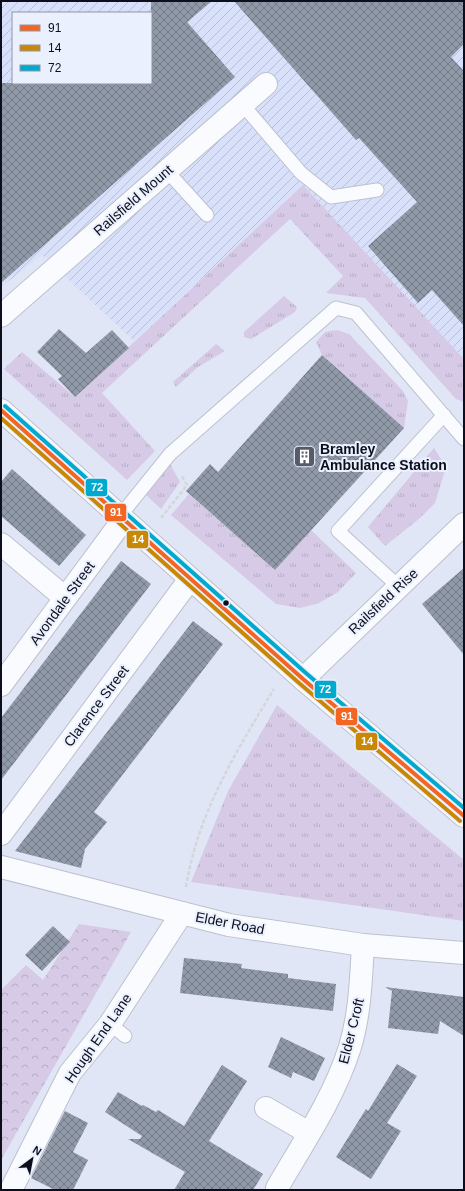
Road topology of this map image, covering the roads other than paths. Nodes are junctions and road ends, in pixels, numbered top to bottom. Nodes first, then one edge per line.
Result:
1 (266, 84) dead end
2 (243, 105) junction
3 (167, 171) junction
4 (377, 190) dead end
5 (207, 215) dead end
6 (1, 316) edge
7 (1, 410) edge
8 (444, 415) junction
9 (464, 438) edge
10 (121, 518) junction
11 (464, 524) edge
12 (1, 544) edge
13 (190, 579) junction
14 (399, 587) junction
15 (65, 598) junction
16 (3, 677) edge
17 (303, 679) junction
18 (464, 816) edge
19 (1, 834) edge
20 (1, 867) edge
21 (182, 913) junction
22 (362, 945) junction
23 (464, 953) edge
24 (266, 1108) dead end
25 (309, 1134) junction
26 (277, 1188) dead end
27 (11, 1190) edge

1 - 2 street, Railsfield Mount
2 - 3 street, Railsfield Mount
2 - 4 lane
3 - 5 lane
3 - 6 street, Railsfield Mount
7 - 10 street
8 - 9 lane
8 - 10 lane
8 - 14 lane
10 - 13 street
10 - 15 street, Avondale Street
11 - 14 street, Railsfield Rise
12 - 15 street
13 - 17 street
13 - 19 street, Clarence Street
14 - 17 street, Railsfield Rise
15 - 16 street, Avondale Street
17 - 18 street
20 - 21 street, Elder Road
21 - 22 street, Elder Road
21 - 27 street, Hough End Lane
22 - 23 street, Elder Road
22 - 25 street, Elder Croft
24 - 25 street
25 - 26 street, Elder Croft

